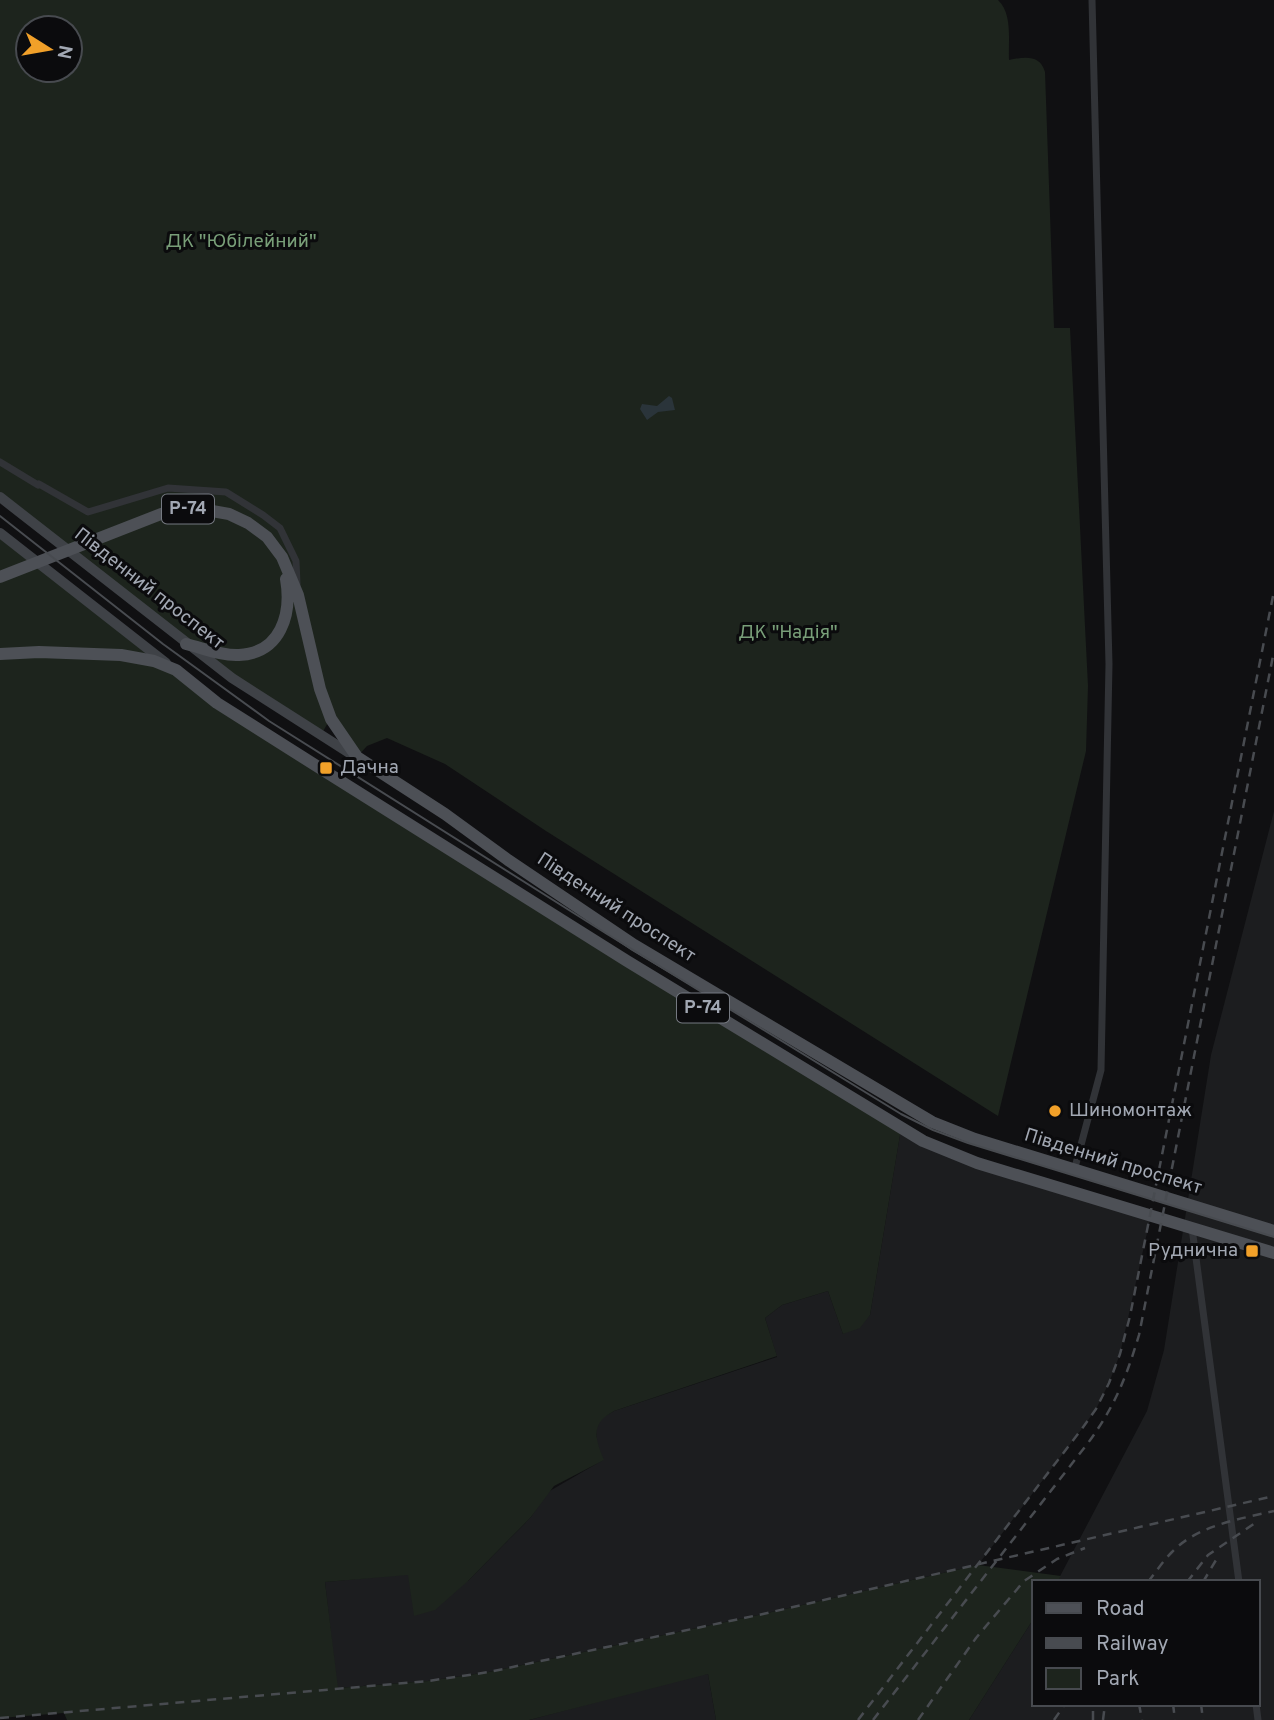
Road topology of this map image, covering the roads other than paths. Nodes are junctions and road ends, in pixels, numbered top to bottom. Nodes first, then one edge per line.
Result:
1 (1092, 0) edge
2 (0, 462) edge
3 (0, 497) edge
4 (0, 533) edge
5 (277, 548) junction
6 (0, 577) edge
7 (298, 595) junction
8 (186, 644) junction
9 (0, 654) edge
10 (176, 670) junction
11 (357, 757) junction
12 (1074, 1171) junction
13 (1192, 1228) junction
14 (1274, 1231) edge
15 (1274, 1253) edge
16 (1240, 1580) edge

1 - 12 street
2 - 7 street
3 - 8 main road, Південний проспект
4 - 10 main road, Південний проспект
5 - 6 main road, Р-74
5 - 7 main road, Р-74
5 - 8 main road
7 - 11 main road, Р-74
8 - 11 main road, Південний проспект
9 - 10 main road, Р-74
10 - 13 main road, Південний проспект / Р-74
11 - 12 main road, Південний проспект / Р-74
12 - 14 main road, Південний проспект / Р-74
13 - 15 main road, Південний проспект / Р-74
13 - 16 street

